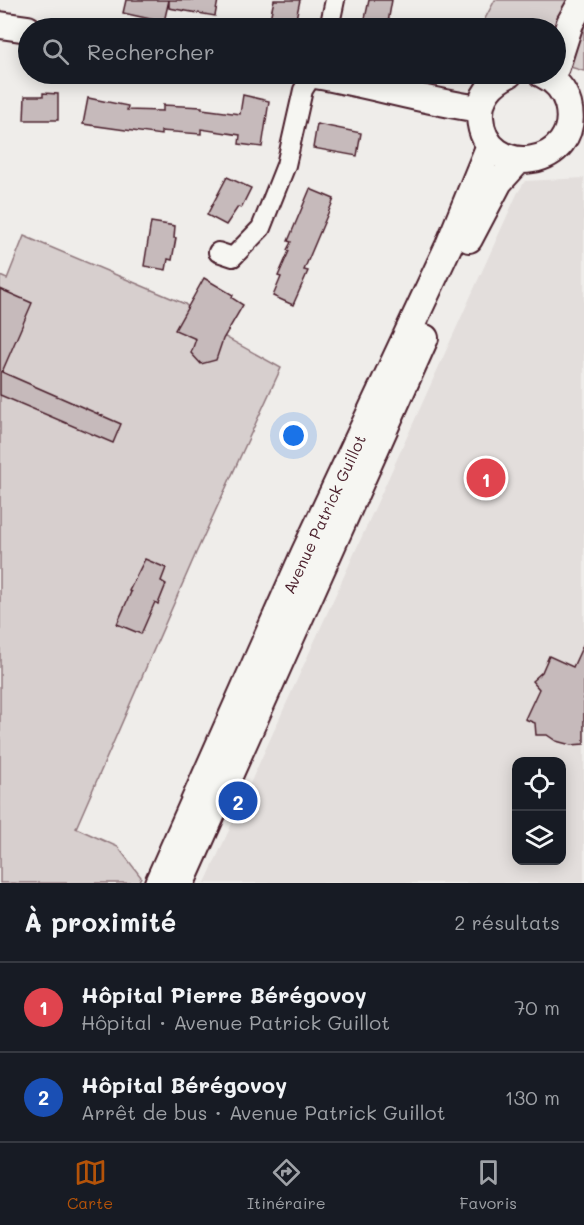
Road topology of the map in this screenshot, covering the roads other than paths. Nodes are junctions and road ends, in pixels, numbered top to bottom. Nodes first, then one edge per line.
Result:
1 (335, 0) edge
2 (583, 0) edge
3 (331, 18) edge
4 (0, 25) edge
5 (566, 26) edge
6 (18, 28) edge
7 (307, 84) edge
8 (360, 84) edge
9 (493, 84) edge
10 (558, 84) edge
11 (480, 109) junction
12 (577, 113) edge
13 (490, 145) junction
14 (518, 161) junction
15 (218, 252) dead end
16 (158, 883) edge
17 (181, 883) edge

1 - 3 street
2 - 5 street
4 - 6 street
7 - 15 street
8 - 11 street
9 - 11 street
10 - 12 street
11 - 13 street
12 - 14 street
13 - 14 street
13 - 16 street, Avenue Patrick Guillot
14 - 17 street, Avenue Patrick Guillot

